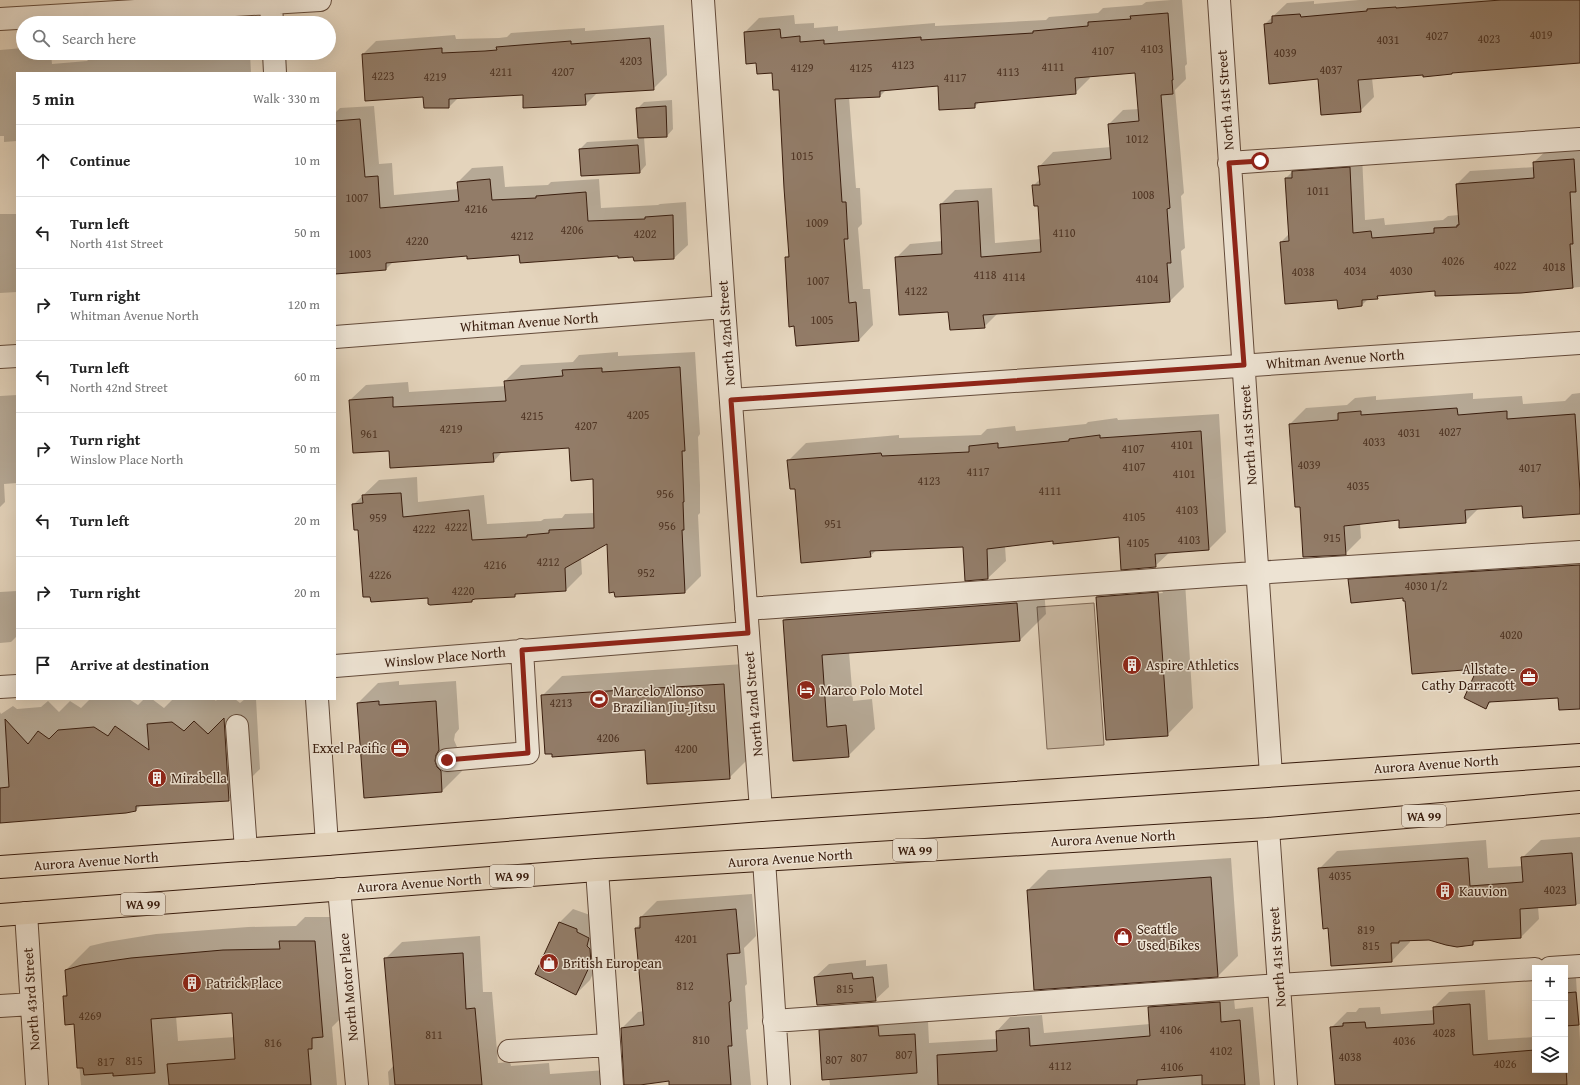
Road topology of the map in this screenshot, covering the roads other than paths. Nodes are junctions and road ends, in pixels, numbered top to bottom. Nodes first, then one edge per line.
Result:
1 (320, 0) edge
2 (703, 0) edge
3 (1219, 0) edge
4 (24, 9) edge
5 (272, 13) edge
6 (0, 19) edge
7 (274, 60) edge
8 (275, 72) edge
9 (1580, 139) edge
10 (1229, 163) junction
11 (724, 307) junction
12 (336, 337) edge
13 (1580, 343) edge
14 (16, 356) edge
15 (0, 357) edge
16 (1244, 365) junction
17 (731, 400) junction
18 (1580, 552) edge
19 (1258, 574) junction
20 (746, 609) junction
21 (748, 633) junction
22 (522, 650) junction
23 (336, 666) edge
24 (16, 686) edge
25 (0, 687) edge
26 (316, 700) edge
27 (237, 726) dead end
28 (1580, 755) edge
29 (447, 760) dead end
30 (1271, 775) junction
31 (1580, 802) edge
32 (761, 810) junction
33 (1268, 829) junction
34 (327, 844) junction
35 (246, 850) junction
36 (764, 860) junction
37 (0, 867) edge
38 (597, 870) junction
39 (339, 889) junction
40 (26, 913) junction
41 (0, 915) edge
42 (1580, 966) edge
43 (1568, 967) edge
44 (1532, 969) edge
45 (1280, 985) junction
46 (32, 1004) junction
47 (0, 1006) edge
48 (774, 1021) junction
49 (609, 1045) junction
50 (509, 1051) dead end
51 (37, 1085) edge
52 (357, 1085) edge
53 (612, 1085) edge
54 (779, 1085) edge
55 (1286, 1085) edge

1 - 5 street
2 - 11 street, North 42nd Street
3 - 10 street, North 41st Street
4 - 5 street
4 - 6 street
7 - 8 street
9 - 10 street
10 - 16 street, North 41st Street
11 - 12 street, Whitman Avenue North
11 - 17 street, North 42nd Street
13 - 16 street, Whitman Avenue North
14 - 15 street
16 - 17 street, Whitman Avenue North
16 - 19 street, North 41st Street
17 - 20 street, North 42nd Street
18 - 19 street
19 - 20 street
19 - 30 street, North 41st Street
20 - 21 street, North 42nd Street
21 - 22 street, Winslow Place North
21 - 32 street, North 42nd Street
22 - 23 street, Winslow Place North
22 - 29 street
24 - 25 street
26 - 34 street
27 - 35 street
28 - 30 highway, Aurora Avenue North
30 - 32 highway, Aurora Avenue North
31 - 33 highway, Aurora Avenue North / WA 99
32 - 34 highway, Aurora Avenue North
33 - 36 highway, Aurora Avenue North / WA 99
33 - 45 street, North 41st Street
34 - 35 highway, Aurora Avenue North
35 - 37 highway, Aurora Avenue North
36 - 38 highway, Aurora Avenue North / WA 99
36 - 48 street
38 - 39 highway, Aurora Avenue North / WA 99
38 - 49 street
39 - 40 highway, Aurora Avenue North / WA 99
39 - 52 street, North Motor Place
40 - 41 highway, Aurora Avenue North / WA 99
40 - 46 street, North 43rd Street
42 - 43 street
44 - 45 street
45 - 48 street
45 - 55 street, North 41st Street
46 - 47 street
46 - 51 street, North 43rd Street
48 - 54 street
49 - 50 street
49 - 53 street

